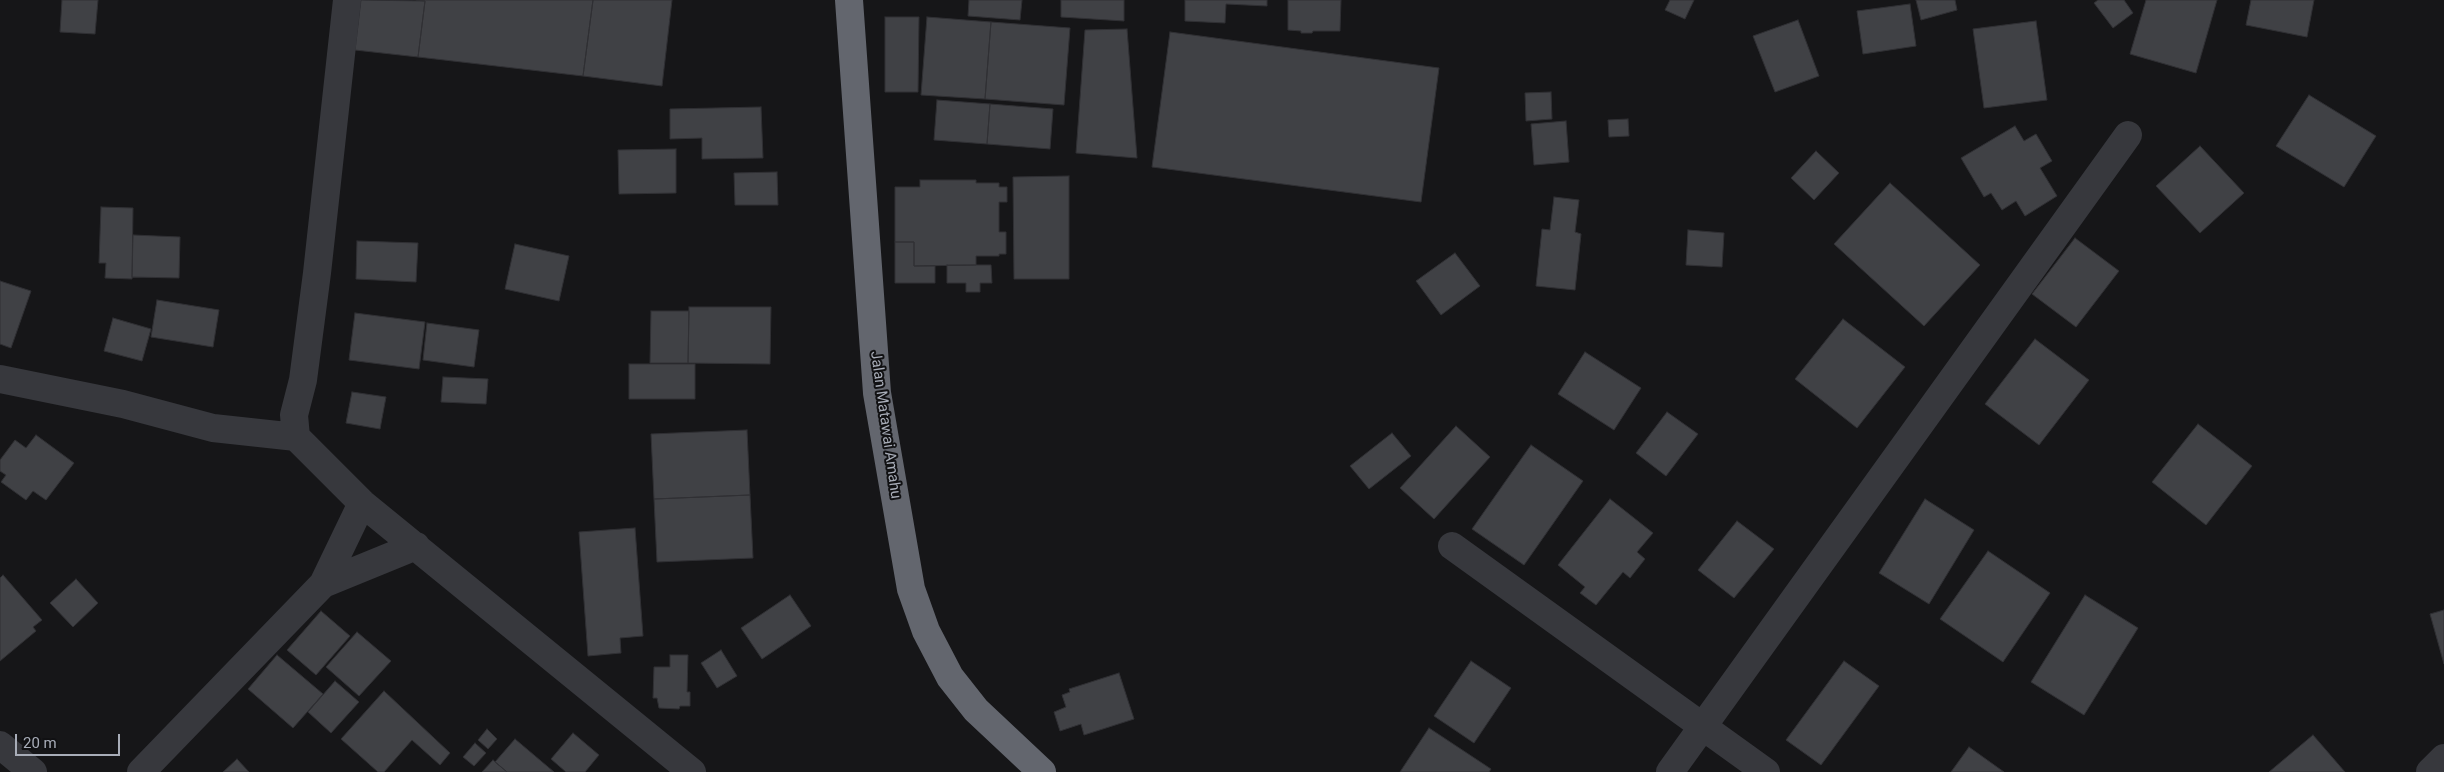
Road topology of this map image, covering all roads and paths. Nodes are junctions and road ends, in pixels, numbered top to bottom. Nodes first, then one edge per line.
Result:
1 (347, 0) edge
2 (850, 0) edge
3 (2128, 135) dead end
4 (0, 379) edge
5 (296, 437) junction
6 (362, 503) junction
7 (416, 546) junction
8 (1452, 546) dead end
9 (323, 584) junction
10 (1704, 726) junction
11 (0, 745) edge
12 (2444, 758) edge
13 (33, 772) edge
14 (141, 772) edge
15 (692, 772) edge
16 (1042, 772) edge
17 (1670, 772) edge
18 (1766, 772) edge
19 (2430, 772) edge

1 - 5 street
2 - 16 highway, Jalan Matawai Amahu
3 - 10 street
4 - 5 street
5 - 6 street
6 - 7 street
6 - 9 street
7 - 9 street
7 - 15 street
8 - 10 street
9 - 14 street
10 - 17 street
10 - 18 street
11 - 13 street
12 - 19 street

